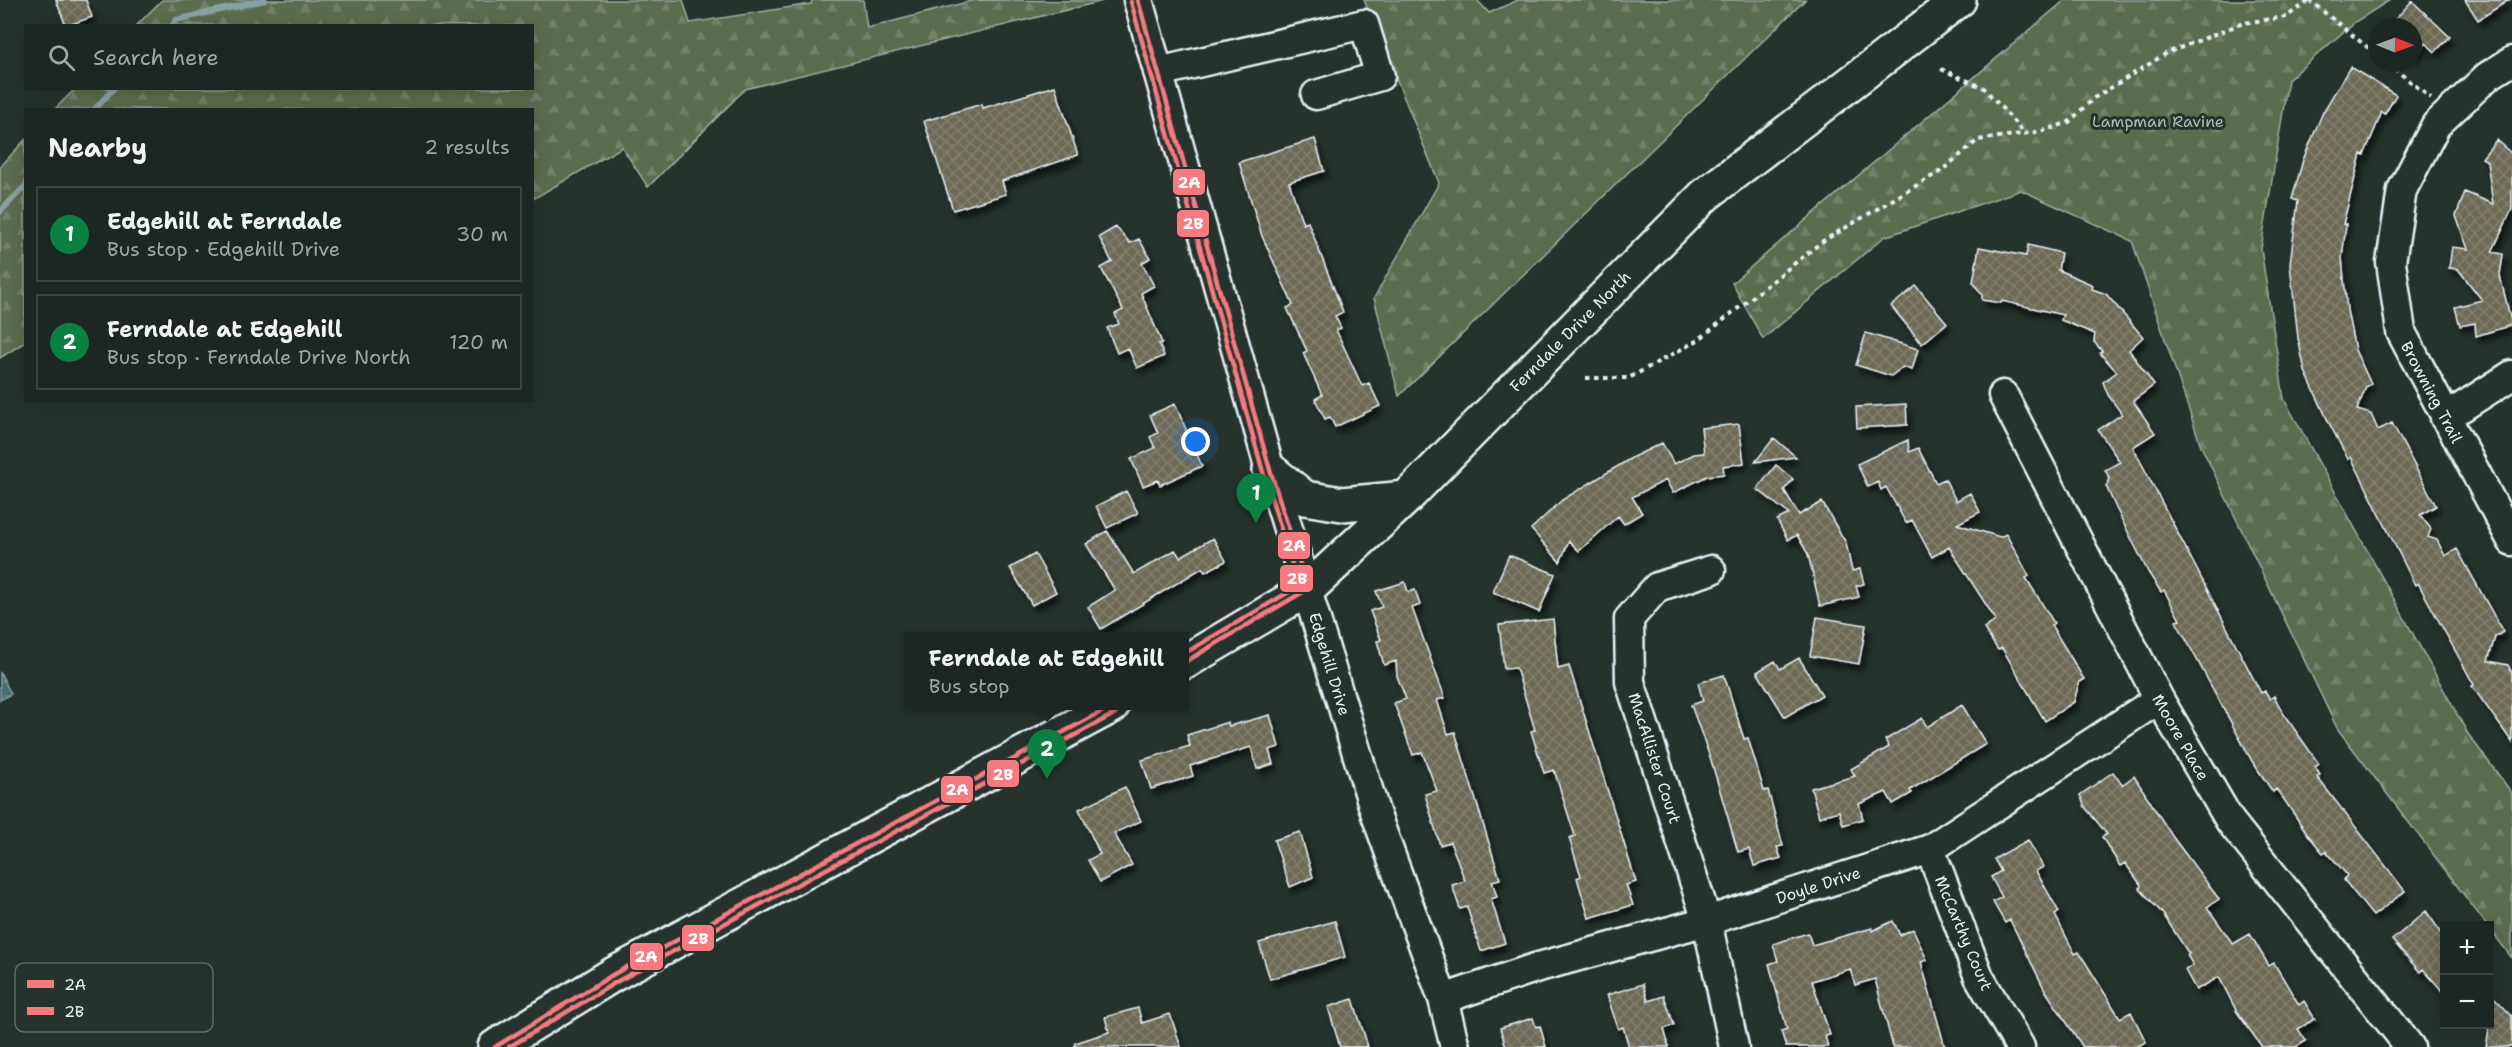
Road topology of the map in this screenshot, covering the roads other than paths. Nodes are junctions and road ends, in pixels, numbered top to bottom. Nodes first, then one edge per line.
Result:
1 (1138, 0) edge
2 (1959, 0) edge
3 (2512, 61) edge
4 (1158, 72) junction
5 (1316, 95) dead end
6 (2512, 375) edge
7 (2003, 394) dead end
8 (2445, 418) junction
9 (1270, 470) junction
10 (1406, 498) junction
11 (2512, 541) edge
12 (1711, 570) dead end
13 (1308, 590) junction
14 (1189, 660) edge
15 (2159, 699) junction
16 (1103, 710) edge
17 (1930, 849) junction
18 (1707, 921) junction
19 (1443, 999) junction
20 (495, 1047) edge
21 (1455, 1047) edge
22 (1734, 1047) edge
23 (2020, 1047) edge
24 (2410, 1047) edge

1 - 4 street, Edgehill Drive
2 - 10 main road, Ferndale Drive North
3 - 8 street, Browning Trail
4 - 5 street
4 - 9 street, Edgehill Drive
6 - 8 street
7 - 15 street, Moore Place
8 - 11 street, Browning Trail
9 - 10 main road
9 - 13 street, Edgehill Drive
10 - 13 main road, Ferndale Drive North
12 - 18 street, MacAllister Court
13 - 14 main road, Ferndale Drive North
13 - 19 street, Edgehill Drive
15 - 17 street, Doyle Drive
15 - 24 street, Moore Place
16 - 20 main road
17 - 18 street, Doyle Drive
17 - 23 street, McCarthy Court
18 - 19 street, Doyle Drive
18 - 22 street, MacAllister Court
19 - 21 street, Edgehill Drive

